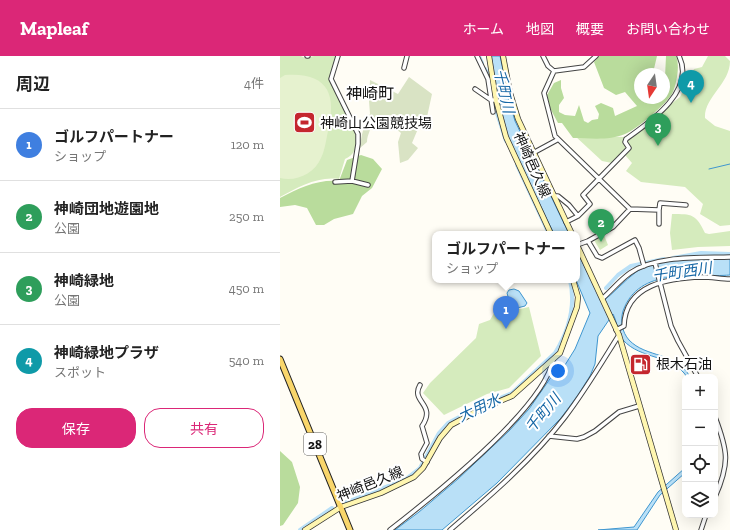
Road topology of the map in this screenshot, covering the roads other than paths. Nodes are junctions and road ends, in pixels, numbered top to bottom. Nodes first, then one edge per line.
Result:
1 (338, 56) edge
2 (407, 56) edge
3 (477, 56) edge
4 (489, 56) edge
5 (503, 56) edge
6 (544, 56) edge
7 (596, 56) edge
8 (679, 56) edge
9 (404, 68) dead end
10 (554, 71) junction
11 (474, 89) dead end
12 (493, 100) junction
13 (493, 112) dead end
14 (557, 140) junction
15 (533, 153) junction
16 (598, 179) junction
17 (352, 181) junction
18 (335, 182) dead end
19 (368, 185) dead end
20 (554, 196) junction
21 (686, 205) dead end
22 (630, 209) junction
23 (659, 210) junction
24 (578, 216) junction
25 (566, 222) junction
26 (659, 224) dead end
27 (551, 231) edge
28 (570, 231) edge
29 (588, 240) junction
30 (580, 244) edge
31 (580, 251) edge
32 (730, 257) edge
33 (655, 263) junction
34 (644, 264) junction
35 (730, 279) edge
36 (661, 282) junction
37 (574, 283) edge
38 (603, 299) junction
39 (618, 332) junction
40 (553, 358) junction
41 (280, 359) edge
42 (696, 374) edge
43 (420, 384) dead end
44 (639, 406) junction
45 (718, 425) edge
46 (549, 436) junction
47 (427, 462) junction
48 (718, 490) edge
49 (341, 507) junction
50 (705, 518) edge
51 (305, 530) edge
52 (350, 530) edge
53 (390, 530) edge
54 (450, 530) edge
55 (676, 530) edge
56 (701, 530) edge

1 - 17 street
2 - 9 street
3 - 12 street
4 - 12 main road, 神崎邑久線
5 - 15 main road
6 - 10 street
7 - 10 street
8 - 16 street
10 - 14 street
11 - 12 street
12 - 13 street
12 - 27 main road, 神崎邑久線
14 - 15 street
14 - 16 street
15 - 20 main road
16 - 22 street
16 - 24 street
17 - 18 street
17 - 19 street
20 - 24 street
20 - 25 main road
21 - 23 street
22 - 23 street
22 - 29 street
23 - 26 street
24 - 25 street
25 - 28 main road
29 - 30 street
29 - 34 street
31 - 38 main road
32 - 33 street
33 - 34 street
33 - 36 street
34 - 38 street
35 - 36 street
36 - 39 street
36 - 42 street
37 - 40 main road, 神崎邑久線
38 - 39 main road
39 - 44 main road
39 - 46 street
40 - 47 main road, 神崎邑久線
40 - 53 street
41 - 49 main road, 28
43 - 47 street
44 - 46 street
44 - 55 main road
45 - 48 street
46 - 54 street
47 - 49 main road, 神崎邑久線
49 - 51 main road, 神崎邑久線
49 - 52 main road, 28
50 - 56 street

